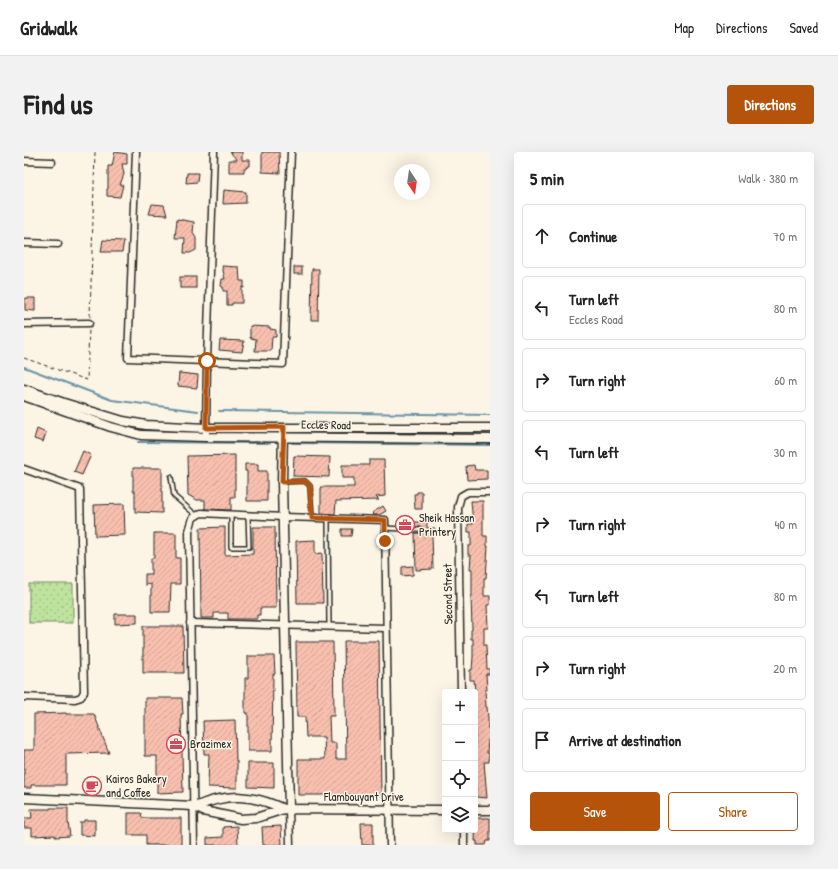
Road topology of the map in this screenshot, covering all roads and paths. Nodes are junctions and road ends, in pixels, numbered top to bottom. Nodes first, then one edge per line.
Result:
1 (95, 152) edge
2 (136, 152) edge
3 (214, 152) edge
4 (291, 152) edge
5 (24, 161) edge
6 (52, 162) dead end
7 (24, 243) edge
8 (58, 244) dead end
9 (89, 323) junction
10 (24, 324) edge
11 (24, 358) edge
12 (207, 361) junction
13 (24, 389) edge
14 (24, 396) edge
15 (284, 427) junction
16 (206, 428) junction
17 (490, 428) edge
18 (206, 437) junction
19 (284, 437) junction
20 (490, 439) edge
21 (24, 469) edge
22 (171, 477) dead end
23 (282, 482) junction
24 (490, 492) edge
25 (196, 515) junction
26 (231, 515) junction
27 (248, 516) junction
28 (283, 517) junction
29 (312, 518) junction
30 (328, 518) junction
31 (385, 528) junction
32 (420, 530) dead end
33 (190, 623) junction
34 (286, 626) junction
35 (329, 627) junction
36 (386, 628) junction
37 (461, 689) edge
38 (24, 697) edge
39 (24, 798) edge
40 (194, 806) junction
41 (286, 809) junction
42 (389, 809) junction
43 (442, 810) edge
44 (478, 810) edge
45 (490, 810) edge
46 (464, 833) edge
47 (194, 845) edge
48 (290, 845) edge
49 (390, 845) edge
50 (464, 845) edge

1 - 9 path
2 - 12 street
3 - 12 street
4 - 12 street
5 - 6 street
7 - 8 street
9 - 10 street
9 - 11 path
12 - 16 street
13 - 16 street, Eccles Road
14 - 18 street, Eccles Road
15 - 16 street, Eccles Road
15 - 17 street, Eccles Road
15 - 19 street
16 - 18 street
18 - 19 street, Eccles Road
19 - 20 street, Eccles Road
19 - 23 street
21 - 38 street
22 - 25 lane
23 - 28 street
23 - 29 lane
24 - 37 street, Second Street
25 - 26 street
25 - 33 street
26 - 27 street
26 - 27 lane
27 - 28 street
28 - 29 street
28 - 34 street
29 - 30 street
30 - 31 street
30 - 35 lane
31 - 32 lane
31 - 36 street
33 - 34 street
33 - 40 street
34 - 35 street
34 - 41 street
35 - 36 street
36 - 42 street
39 - 40 street
40 - 41 street
40 - 41 street
40 - 47 street
41 - 42 street, Flambouyant Drive
41 - 48 street
42 - 43 street, Flambouyant Drive
42 - 49 street
44 - 45 street
46 - 50 street

